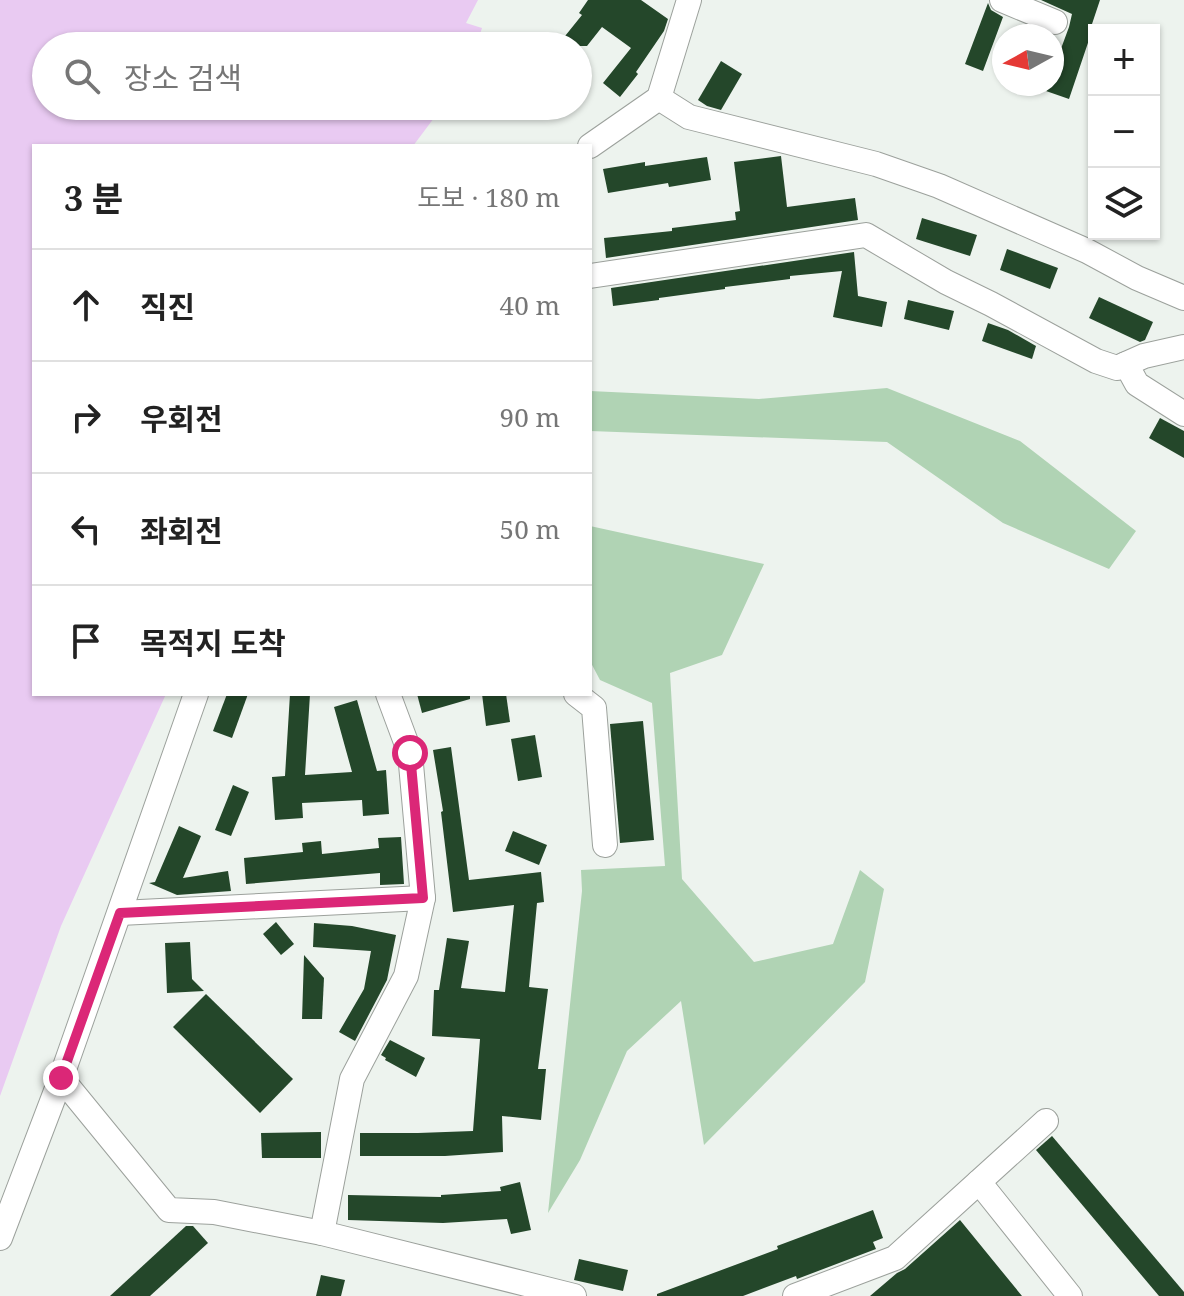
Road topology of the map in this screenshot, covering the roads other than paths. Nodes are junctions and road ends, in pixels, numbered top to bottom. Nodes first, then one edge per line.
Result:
1 (689, 0) edge
2 (1002, 0) edge
3 (1055, 22) dead end
4 (659, 98) junction
5 (592, 145) edge
6 (592, 276) edge
7 (1184, 298) edge
8 (1184, 347) edge
9 (1126, 364) junction
10 (1184, 414) edge
11 (195, 696) edge
12 (389, 696) edge
13 (579, 696) edge
14 (605, 845) dead end
15 (423, 898) junction
16 (120, 913) junction
17 (61, 1078) junction
18 (1046, 1121) dead end
19 (979, 1182) junction
20 (322, 1233) junction
21 (0, 1238) edge
22 (800, 1295) edge
23 (574, 1296) edge
24 (1070, 1296) edge

1 - 4 street
2 - 3 street
4 - 5 street
4 - 7 street
6 - 9 street
8 - 9 street
9 - 10 street
11 - 16 street
12 - 15 street
13 - 14 street
15 - 16 street
15 - 20 street
16 - 17 street
17 - 20 street
17 - 21 street
18 - 19 street
19 - 22 street
19 - 24 street
20 - 23 street

